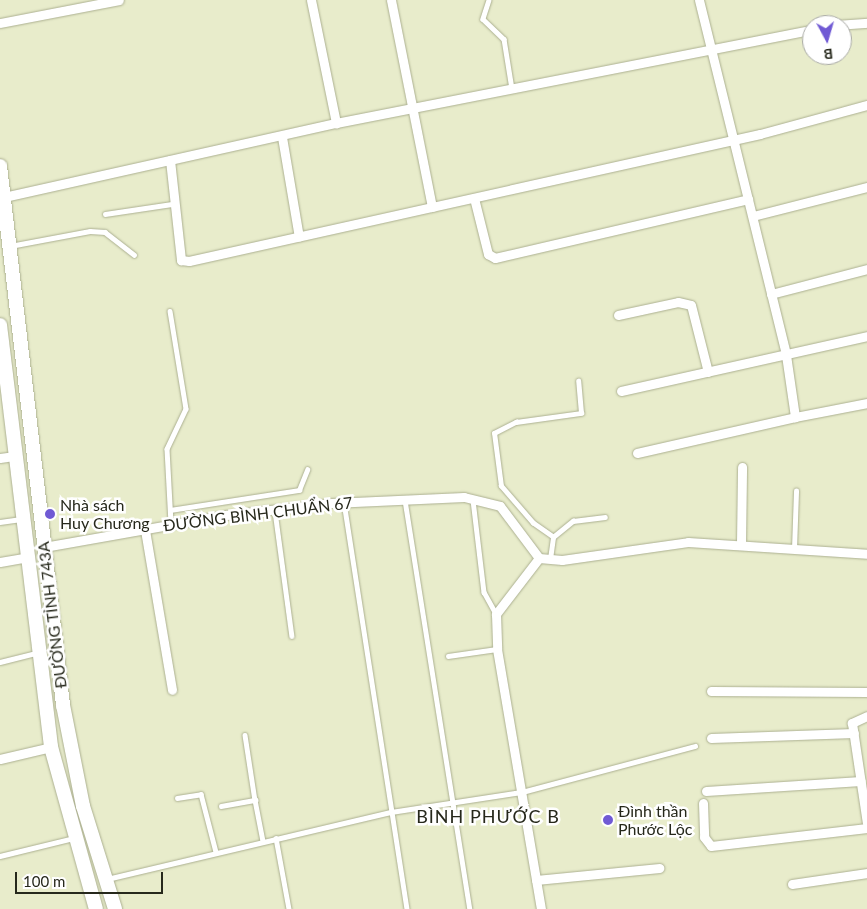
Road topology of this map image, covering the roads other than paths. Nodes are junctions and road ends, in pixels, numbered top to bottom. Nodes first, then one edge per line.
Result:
1 (119, 0) edge
2 (311, 0) edge
3 (391, 0) edge
4 (488, 0) edge
5 (699, 0) edge
6 (0, 23) edge
7 (867, 23) edge
8 (852, 24) edge
9 (802, 32) edge
10 (713, 51) junction
11 (512, 90) junction
12 (867, 105) edge
13 (412, 109) junction
14 (336, 123) junction
15 (282, 137) junction
16 (735, 139) junction
17 (170, 160) junction
18 (0, 166) edge
19 (867, 187) edge
20 (4, 197) junction
21 (474, 198) junction
22 (748, 199) junction
23 (173, 204) junction
24 (432, 206) junction
25 (106, 214) dead end
26 (753, 216) junction
27 (299, 238) junction
28 (9, 247) junction
29 (134, 256) dead end
30 (867, 270) edge
31 (771, 294) junction
32 (170, 311) dead end
33 (618, 315) dead end
34 (0, 325) edge
35 (867, 336) edge
36 (786, 355) junction
37 (708, 372) junction
38 (578, 381) dead end
39 (621, 391) dead end
40 (867, 403) edge
41 (795, 417) junction
42 (638, 453) dead end
43 (15, 456) junction
44 (0, 458) edge
45 (742, 468) dead end
46 (307, 470) dead end
47 (796, 491) dead end
48 (473, 498) junction
49 (404, 499) junction
50 (344, 502) junction
51 (170, 510) junction
52 (275, 511) junction
53 (605, 517) dead end
54 (22, 518) junction
55 (0, 522) edge
56 (171, 524) junction
57 (145, 530) junction
58 (553, 537) junction
59 (741, 543) junction
60 (44, 547) junction
61 (794, 550) junction
62 (867, 554) edge
63 (27, 557) junction
64 (539, 558) junction
65 (550, 559) junction
66 (0, 562) edge
67 (496, 614) junction
68 (292, 636) dead end
69 (497, 649) junction
70 (38, 653) junction
71 (448, 656) dead end
72 (0, 662) edge
73 (172, 690) dead end
74 (711, 691) dead end
75 (867, 692) edge
76 (867, 716) edge
77 (854, 732) junction
78 (245, 735) dead end
79 (711, 738) dead end
80 (695, 746) dead end
81 (50, 748) junction
82 (0, 759) edge
83 (861, 781) junction
84 (706, 791) dead end
85 (522, 792) junction
86 (177, 798) dead end
87 (255, 800) junction
88 (454, 803) junction
89 (703, 803) dead end
90 (221, 806) dead end
91 (391, 812) junction
92 (867, 823) edge
93 (867, 828) edge
94 (74, 838) junction
95 (276, 838) junction
96 (263, 841) junction
97 (216, 852) junction
98 (0, 856) edge
99 (659, 868) dead end
100 (867, 873) edge
101 (106, 879) junction
102 (536, 880) junction
103 (792, 884) dead end
104 (96, 909) edge
105 (115, 909) edge
106 (288, 909) edge
107 (407, 909) edge
108 (470, 909) edge
109 (541, 909) edge

1 - 6 street
2 - 14 street
3 - 13 street
4 - 11 lane
5 - 10 street
7 - 8 street
9 - 10 street
10 - 11 street
10 - 16 street
11 - 13 street
12 - 16 street
13 - 14 street
13 - 24 street
14 - 15 street
15 - 17 street
15 - 27 street
16 - 21 street
16 - 22 street
17 - 20 street
17 - 23 street
18 - 20 main road, ĐƯỜNG TỈNH 743A
19 - 26 street
20 - 28 main road, ĐƯỜNG TỈNH 743A
21 - 22 street
21 - 24 street
22 - 26 street
23 - 25 lane
23 - 27 street
24 - 27 street
26 - 31 street
28 - 29 lane
28 - 60 main road, ĐƯỜNG TỈNH 743A
30 - 31 street
31 - 36 street
32 - 51 lane
33 - 37 street
34 - 43 main road, ĐƯỜNG TỈNH 743A
35 - 36 street
36 - 37 street
36 - 41 street
37 - 39 street
38 - 58 lane
40 - 41 street
41 - 42 street
43 - 44 street
43 - 54 main road, ĐƯỜNG TỈNH 743A
45 - 59 street
46 - 51 lane
47 - 61 lane
48 - 49 street, ĐƯỜNG BÌNH CHUẨN 67
48 - 64 street, ĐƯỜNG BÌNH CHUẨN 67
48 - 67 lane
49 - 50 street, ĐƯỜNG BÌNH CHUẨN 67
49 - 88 lane
50 - 52 street, ĐƯỜNG BÌNH CHUẨN 67
50 - 91 lane
51 - 56 lane
52 - 56 street, ĐƯỜNG BÌNH CHUẨN 67
52 - 68 lane
53 - 58 lane
54 - 55 lane
54 - 63 main road, ĐƯỜNG TỈNH 743A
56 - 57 street, ĐƯỜNG BÌNH CHUẨN 67
57 - 60 street, ĐƯỜNG BÌNH CHUẨN 67
57 - 73 street
58 - 65 lane
59 - 61 street
59 - 65 street
60 - 101 main road, ĐƯỜNG TỈNH 743A
61 - 62 street
63 - 66 street
63 - 70 main road, ĐƯỜNG TỈNH 743A
64 - 65 street
64 - 67 street
67 - 69 street
69 - 71 lane
69 - 85 street
70 - 72 lane
70 - 81 main road, ĐƯỜNG TỈNH 743A
74 - 75 street
76 - 77 street
77 - 79 street
77 - 83 street
78 - 87 lane
80 - 85 lane
81 - 82 street
81 - 94 main road, ĐƯỜNG TỈNH 743A
83 - 84 street
83 - 92 street
85 - 88 lane
85 - 102 street
86 - 97 lane
87 - 90 lane
87 - 96 lane
88 - 91 lane
88 - 108 lane
89 - 93 street
91 - 95 lane
91 - 107 lane
94 - 98 lane
94 - 104 main road, ĐƯỜNG TỈNH 743A
95 - 96 lane
95 - 106 lane
96 - 97 lane
97 - 101 lane
99 - 102 street
100 - 103 street
101 - 105 main road, ĐƯỜNG TỈNH 743A
102 - 109 street

